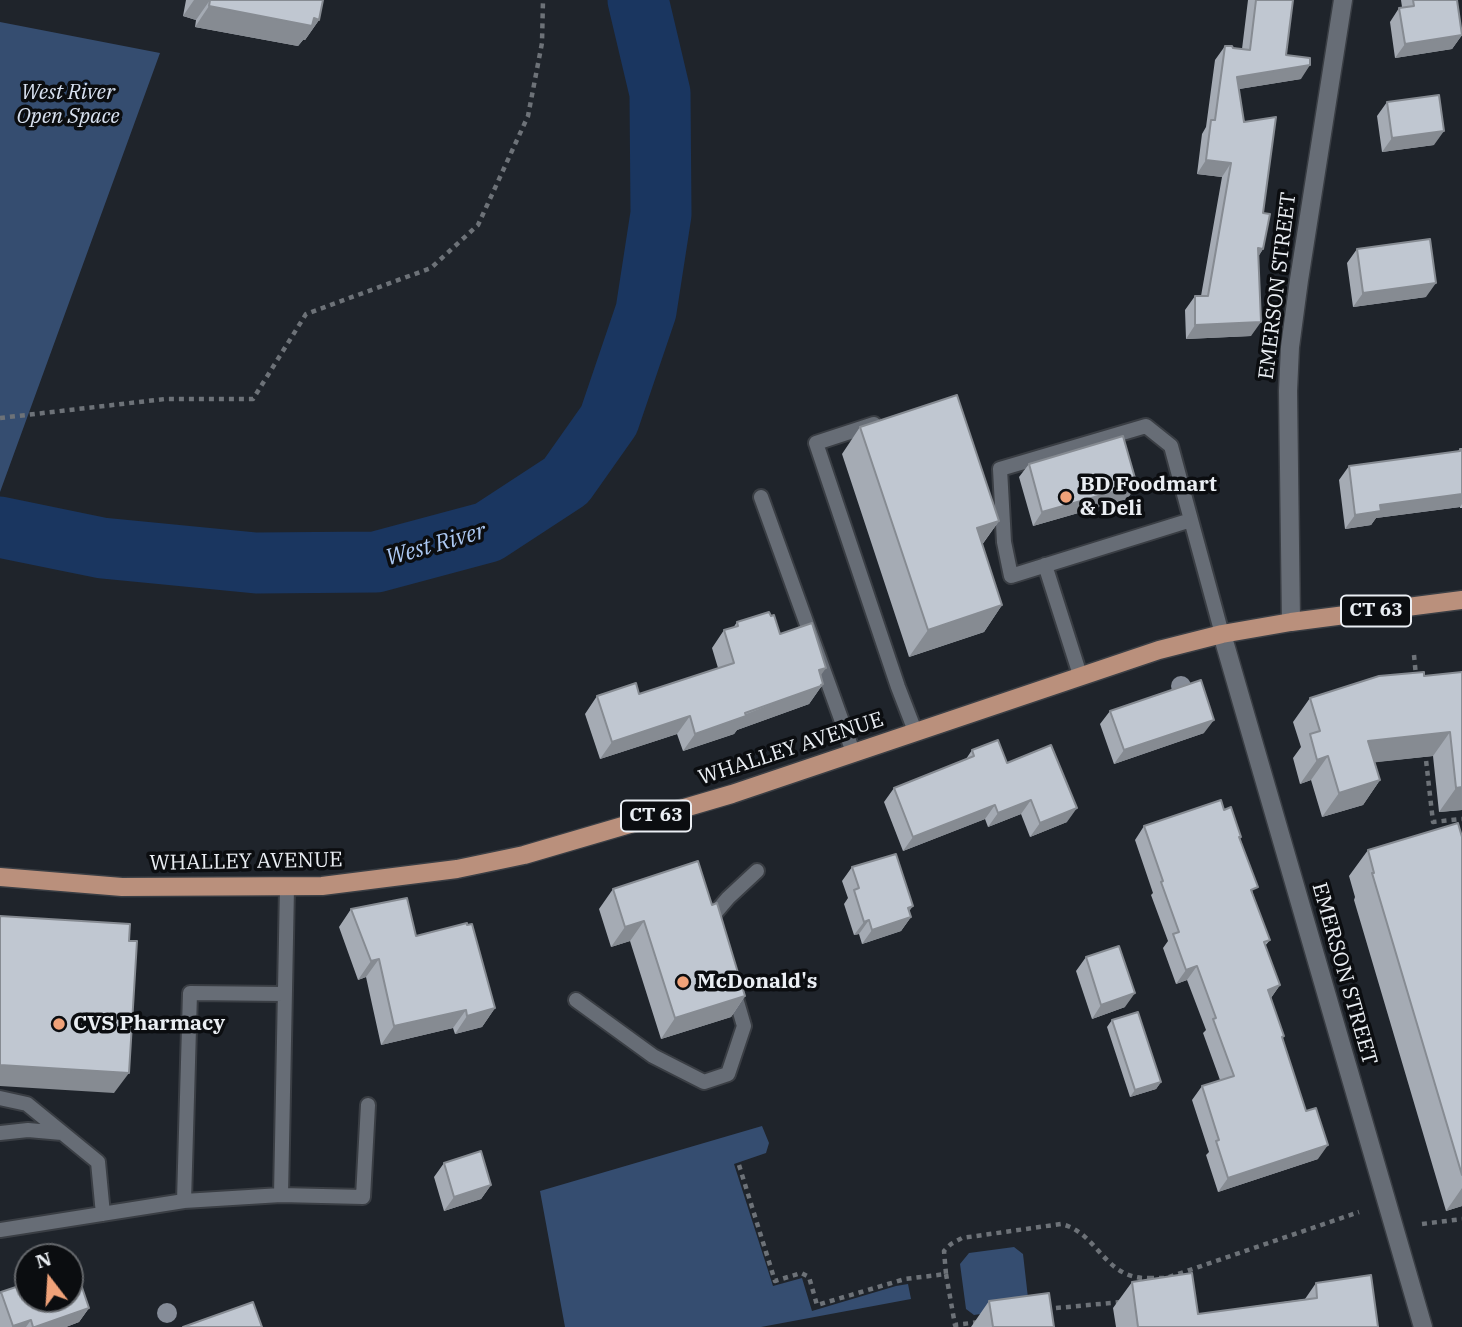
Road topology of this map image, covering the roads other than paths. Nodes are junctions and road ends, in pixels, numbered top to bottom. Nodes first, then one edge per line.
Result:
1 (1343, 0) edge
2 (891, 418) edge
3 (761, 497) dead end
4 (1191, 520) junction
5 (1045, 565) junction
6 (1462, 600) edge
7 (1291, 622) junction
8 (1222, 634) junction
9 (1080, 675) junction
10 (915, 731) junction
11 (853, 752) junction
12 (757, 871) dead end
13 (0, 877) edge
14 (287, 887) junction
15 (719, 942) edge
16 (730, 978) edge
17 (284, 994) junction
18 (576, 1000) dead end
19 (0, 1098) edge
20 (368, 1105) dead end
21 (0, 1133) edge
22 (64, 1133) junction
23 (281, 1195) junction
24 (184, 1201) junction
25 (103, 1214) junction
26 (0, 1230) edge
27 (1423, 1327) edge

1 - 7 street, EMERSON STREET
2 - 10 lane
3 - 11 lane
4 - 5 lane
4 - 5 lane
4 - 8 lane
5 - 9 lane
6 - 7 main road, WHALLEY AVENUE / CT 63
7 - 8 main road, WHALLEY AVENUE / CT 63
8 - 9 main road, WHALLEY AVENUE / CT 63
8 - 27 street, EMERSON STREET
9 - 10 main road, WHALLEY AVENUE / CT 63
10 - 11 main road, WHALLEY AVENUE / CT 63
11 - 14 main road, WHALLEY AVENUE / CT 63
12 - 15 lane
13 - 14 main road, WHALLEY AVENUE / CT 63
14 - 17 lane
16 - 18 lane
17 - 23 lane
17 - 24 lane
19 - 22 lane
20 - 23 lane
21 - 22 lane
22 - 25 lane
23 - 24 lane
24 - 25 lane
25 - 26 lane

